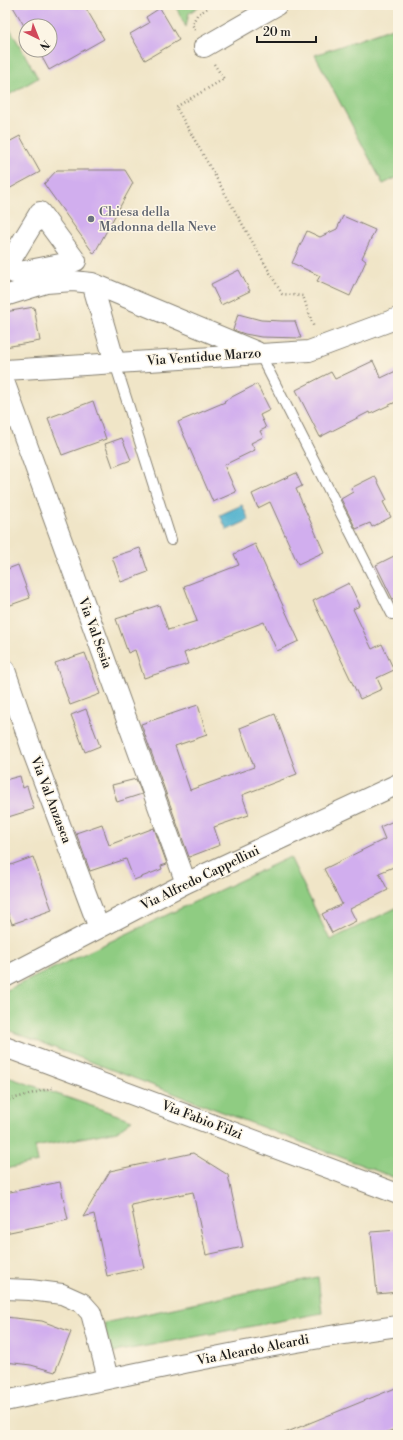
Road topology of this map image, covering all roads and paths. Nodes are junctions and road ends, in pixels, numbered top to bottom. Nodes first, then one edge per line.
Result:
1 (212, 5) edge
2 (276, 5) edge
3 (204, 47) junction
4 (92, 283) junction
5 (5, 296) edge
6 (398, 318) edge
7 (320, 348) junction
8 (260, 354) junction
9 (115, 363) junction
10 (5, 370) edge
11 (5, 384) edge
12 (171, 540) dead end
13 (392, 614) dead end
14 (5, 670) edge
15 (398, 784) edge
16 (186, 883) junction
17 (99, 928) junction
18 (5, 977) edge
19 (5, 1047) edge
20 (58, 1086) dead end
21 (5, 1101) edge
22 (398, 1194) edge
23 (5, 1289) edge
24 (398, 1326) edge
25 (108, 1378) junction
26 (5, 1401) edge

1 - 3 path
2 - 3 street
3 - 7 path
4 - 5 street
4 - 8 street
4 - 9 street
6 - 7 street, Via Ventidue Marzo
7 - 8 street, Via Ventidue Marzo
8 - 9 street, Via Ventidue Marzo
8 - 13 lane
9 - 10 street, Via Ventidue Marzo
9 - 12 lane
11 - 16 street, Via Val Sesia
14 - 17 street, Via Val Anzasca
15 - 16 street, Via Alfredo Cappellini
16 - 17 street, Via Alfredo Cappellini
17 - 18 street, Via Alfredo Cappellini
19 - 22 street, Via Fabio Filzi
20 - 21 path
23 - 25 street
24 - 25 street, Via Aleardo Aleardi
25 - 26 street, Via Aleardo Aleardi

